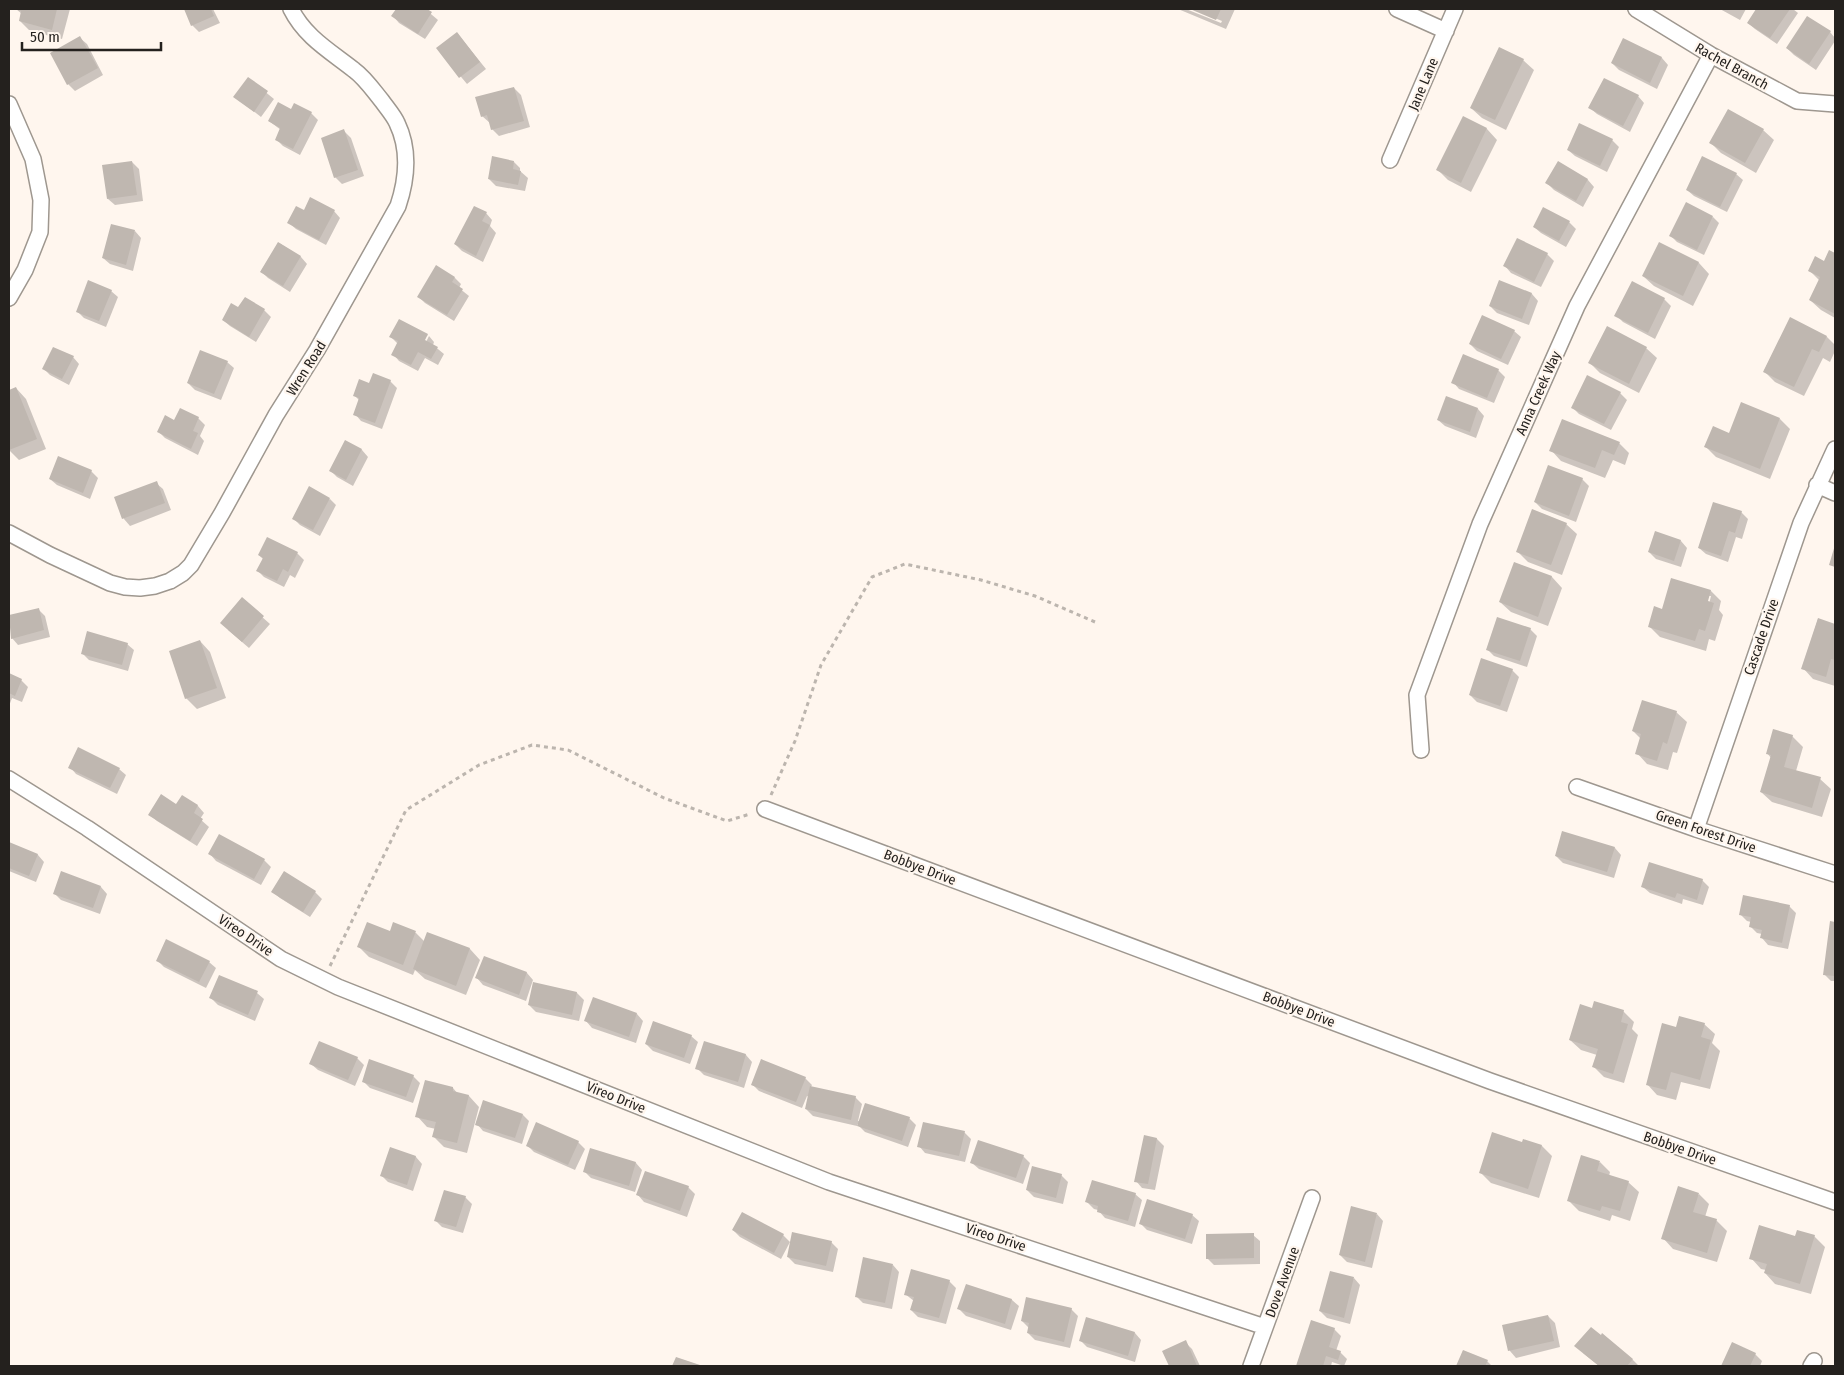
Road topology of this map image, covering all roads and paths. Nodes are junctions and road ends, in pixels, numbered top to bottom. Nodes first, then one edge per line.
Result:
1 (291, 9) edge
2 (1396, 9) edge
3 (1455, 9) edge
4 (1636, 9) edge
5 (1446, 31) junction
6 (1711, 55) junction
7 (9, 104) edge
8 (1835, 104) edge
9 (1390, 160) dead end
10 (9, 298) edge
11 (1835, 450) edge
12 (1817, 485) junction
13 (1835, 493) edge
14 (9, 533) edge
15 (1095, 622) dead end
16 (1421, 750) dead end
17 (9, 779) edge
18 (1577, 787) dead end
19 (765, 809) junction
20 (1696, 829) junction
21 (1835, 874) edge
22 (323, 980) junction
23 (1312, 1198) dead end
24 (1835, 1202) edge
25 (1266, 1327) junction
26 (1251, 1366) edge

1 - 14 street, Wren Road
2 - 5 street
3 - 5 street, Jane Lane
4 - 6 street, Rachel Branch
5 - 9 street, Jane Lane
6 - 8 street, Rachel Branch
6 - 16 street, Anna Creek Way
7 - 10 street
11 - 12 street, Cascade Drive
12 - 13 street
12 - 20 street, Cascade Drive
15 - 19 path
17 - 22 street, Vireo Drive
18 - 20 street, Green Forest Drive
19 - 22 path
19 - 24 street, Bobbye Drive
20 - 21 street, Green Forest Drive
22 - 25 street, Vireo Drive
23 - 25 street, Dove Avenue
25 - 26 street, Dove Avenue

